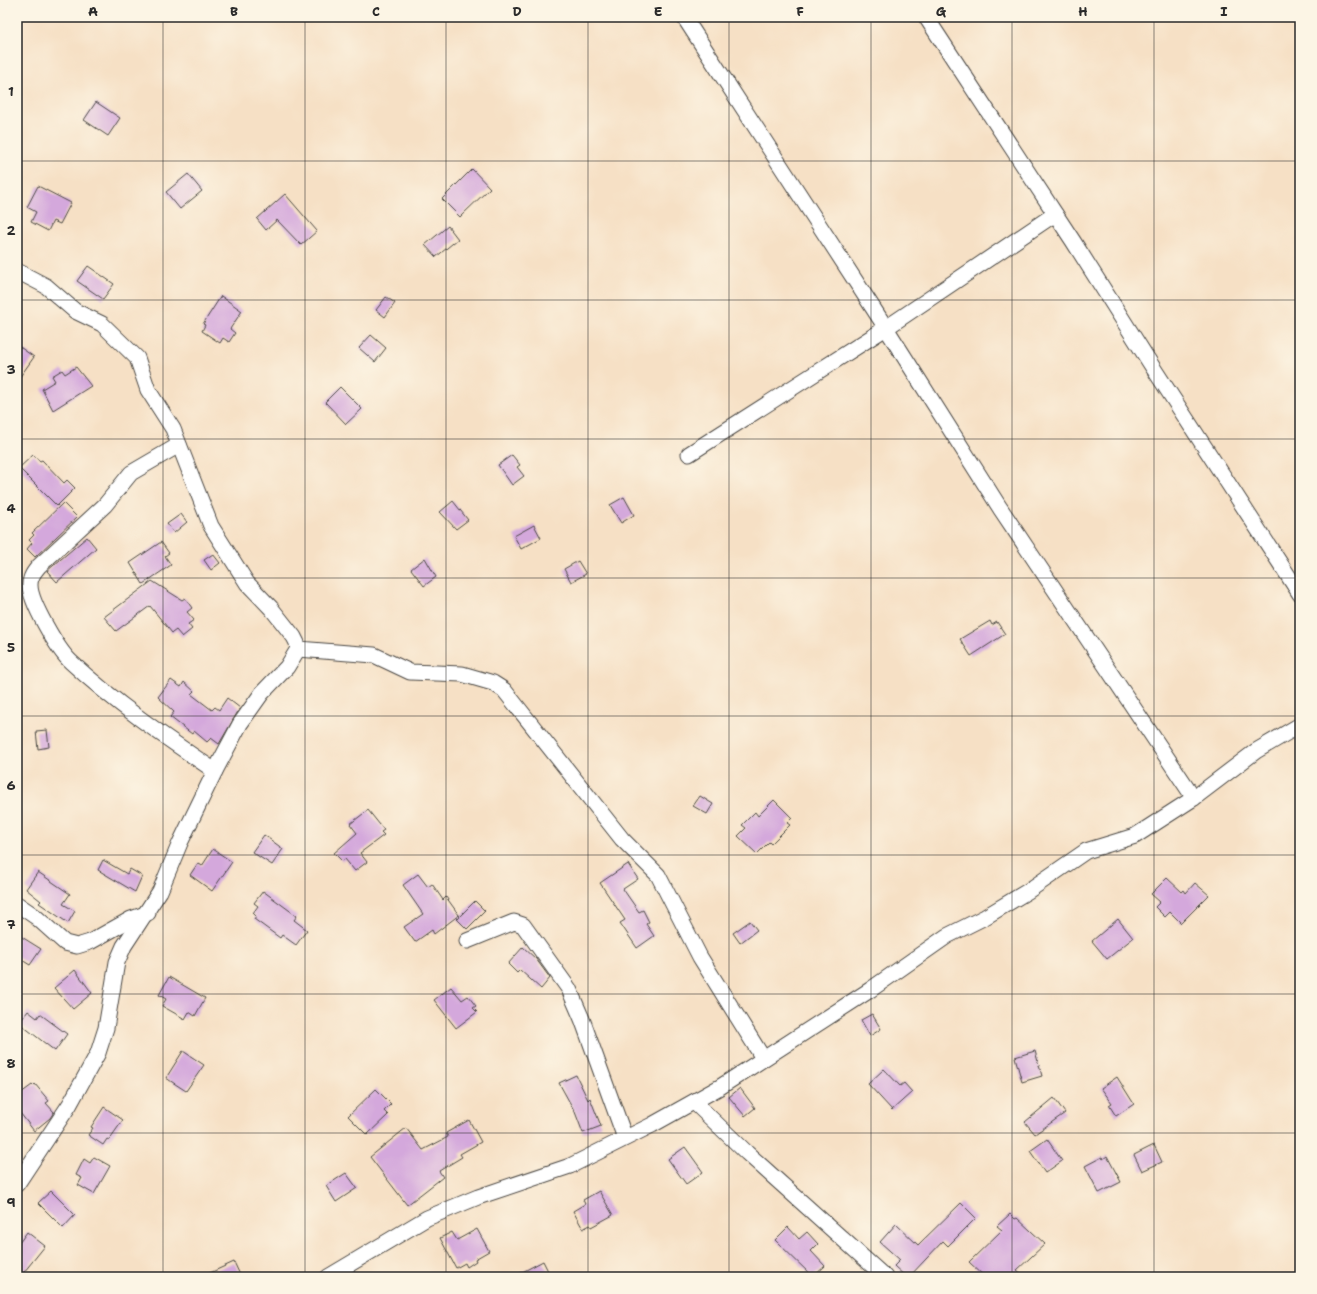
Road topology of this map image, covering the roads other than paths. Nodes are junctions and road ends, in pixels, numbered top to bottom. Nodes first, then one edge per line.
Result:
1 (684, 17) edge
2 (926, 17) edge
3 (1055, 214) junction
4 (17, 271) edge
5 (886, 328) junction
6 (179, 445) junction
7 (690, 454) dead end
8 (1300, 594) edge
9 (298, 649) junction
10 (1300, 725) edge
11 (215, 770) junction
12 (1194, 798) junction
13 (17, 904) edge
14 (148, 913) junction
15 (467, 941) dead end
16 (764, 1058) junction
17 (694, 1102) junction
18 (625, 1138) junction
19 (17, 1184) edge
20 (328, 1277) edge
21 (885, 1277) edge

1 - 5 street
2 - 3 street
3 - 5 street
3 - 8 street
4 - 6 street
5 - 7 street
5 - 12 street
6 - 9 street
6 - 11 street
9 - 11 street
9 - 16 street
10 - 12 street
11 - 14 street
12 - 16 street
13 - 14 street
14 - 19 street
15 - 18 street
16 - 17 street
17 - 18 street
17 - 21 street
18 - 20 street

